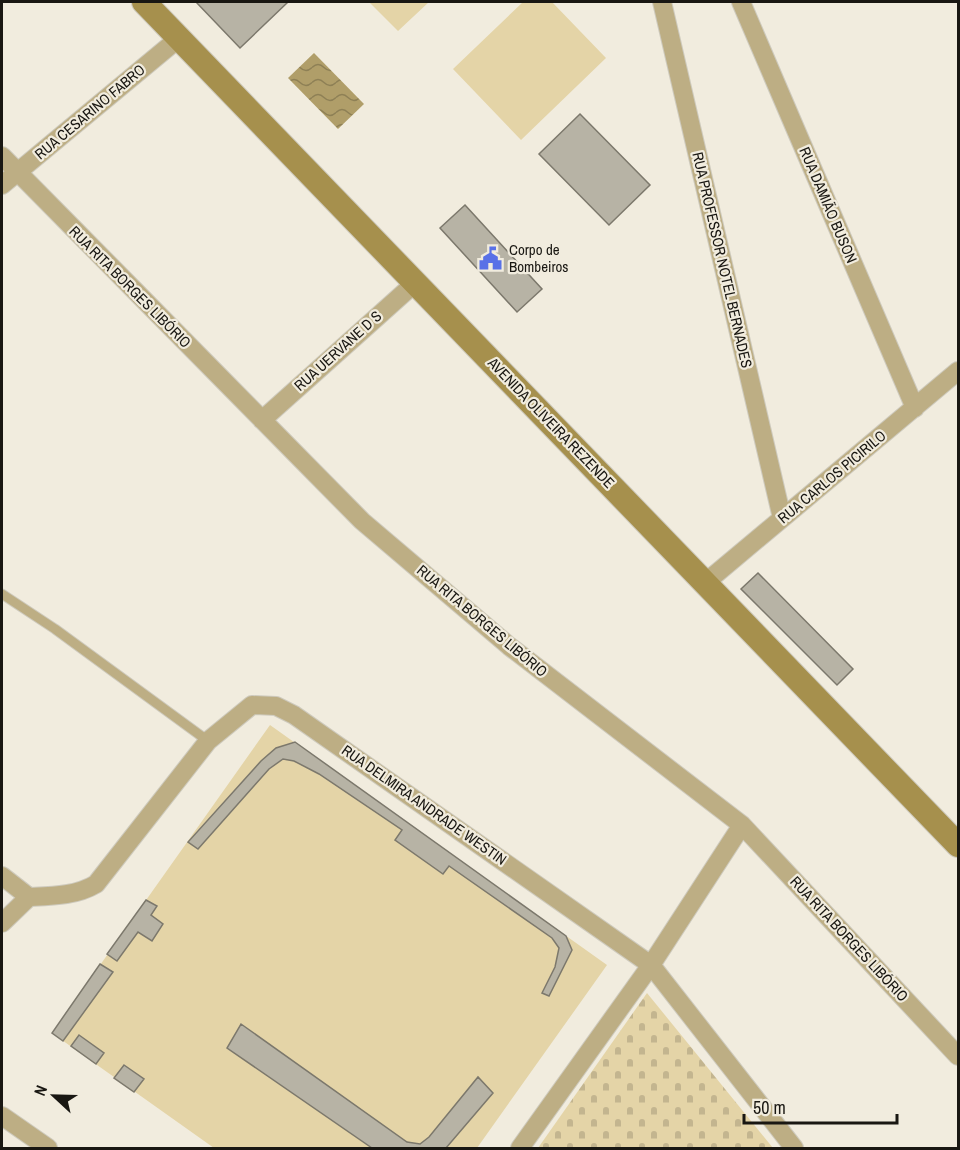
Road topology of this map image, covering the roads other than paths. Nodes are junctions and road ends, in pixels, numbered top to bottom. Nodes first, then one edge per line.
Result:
1 (144, 2) edge
2 (662, 2) edge
3 (741, 2) edge
4 (179, 38) junction
5 (2, 156) edge
6 (17, 173) junction
7 (2, 185) edge
8 (416, 283) junction
9 (958, 370) edge
10 (915, 408) junction
11 (261, 420) junction
12 (782, 518) junction
13 (705, 583) junction
14 (2, 594) edge
15 (208, 741) junction
16 (742, 825) junction
17 (956, 836) edge
18 (2, 876) edge
19 (29, 897) junction
20 (2, 923) edge
21 (651, 965) junction
22 (958, 1056) edge
23 (4, 1122) edge
24 (48, 1149) edge
25 (520, 1149) edge
26 (794, 1149) edge

1 - 4 main road, AVENIDA OLIVEIRA REZENDE
2 - 12 street, RUA PROFESSOR NOTEL BERNADES
3 - 10 street, RUA DAMIÃO BUSON
4 - 6 street, RUA CESARINO FABRO
4 - 8 main road, AVENIDA OLIVEIRA REZENDE
5 - 6 street, RUA RITA BORGES LIBÓRIO
6 - 7 street, RUA CESARINO FABRO
6 - 11 street, RUA RITA BORGES LIBÓRIO
8 - 11 street, RUA UERVANE D S
8 - 13 main road, AVENIDA OLIVEIRA REZENDE
9 - 10 street, RUA CARLOS PICIRILO
10 - 12 street, RUA CARLOS PICIRILO
11 - 16 street, RUA RITA BORGES LIBÓRIO
12 - 13 street, RUA CARLOS PICIRILO
13 - 17 main road, AVENIDA OLIVEIRA REZENDE
14 - 15 lane
15 - 19 street, RUA DELMIRA ANDRADE WESTIN
15 - 21 street, RUA DELMIRA ANDRADE WESTIN
16 - 21 street
16 - 22 street, RUA RITA BORGES LIBÓRIO
18 - 19 street
19 - 20 street
21 - 25 street
21 - 26 street, RUA DELMIRA ANDRADE WESTIN
23 - 24 street

